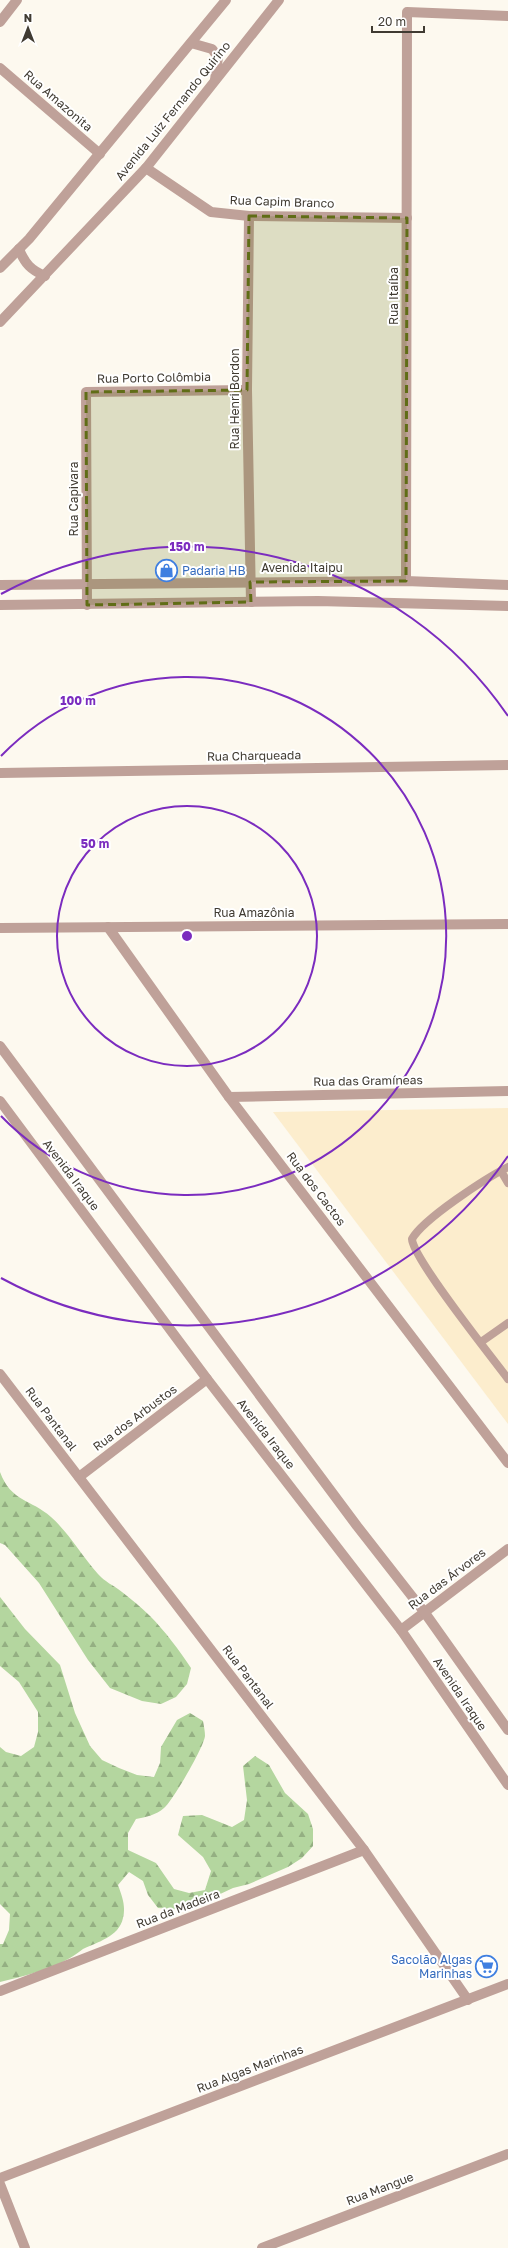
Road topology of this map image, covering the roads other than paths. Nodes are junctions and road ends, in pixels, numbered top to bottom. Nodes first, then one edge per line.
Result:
1 (17, 0) edge
2 (226, 0) edge
3 (278, 0) edge
4 (508, 16) edge
5 (0, 22) edge
6 (191, 43) junction
7 (0, 68) edge
8 (215, 80) junction
9 (100, 154) junction
10 (146, 168) junction
11 (249, 216) junction
12 (407, 218) junction
13 (19, 249) junction
14 (0, 268) edge
15 (45, 276) junction
16 (0, 322) edge
17 (247, 390) junction
18 (86, 392) joint
19 (406, 580) junction
20 (250, 582) junction
21 (87, 583) junction
22 (0, 585) edge
23 (508, 585) edge
24 (251, 602) junction
25 (0, 605) edge
26 (87, 605) junction
27 (508, 606) edge
28 (508, 765) edge
29 (0, 773) edge
30 (508, 924) edge
31 (108, 927) junction
32 (0, 928) edge
33 (0, 1046) edge
34 (508, 1091) edge
35 (229, 1097) junction
36 (0, 1101) edge
37 (504, 1169) edge
38 (507, 1181) edge
39 (508, 1323) edge
40 (480, 1342) junction
41 (0, 1374) edge
42 (207, 1379) junction
43 (508, 1379) edge
44 (508, 1463) edge
45 (79, 1477) junction
46 (508, 1549) edge
47 (424, 1613) junction
48 (401, 1630) junction
49 (508, 1730) edge
50 (508, 1784) edge
51 (364, 1850) junction
52 (508, 1984) edge
53 (0, 1991) edge
54 (468, 2000) junction
55 (508, 2154) edge
56 (0, 2178) edge
57 (0, 2184) edge
58 (25, 2248) edge
59 (262, 2248) edge

1 - 5 street
2 - 6 street
3 - 8 street, Avenida Luiz Fernando Quirino
4 - 12 street, Rua Itaíba
6 - 8 street
6 - 9 street
7 - 9 street, Rua Amazonita
8 - 10 street, Avenida Luiz Fernando Quirino
9 - 13 street
10 - 11 street, Rua Capim Branco
10 - 15 street, Avenida Luiz Fernando Quirino
11 - 12 street, Rua Capim Branco
11 - 17 street, Rua Henri Bordon
12 - 19 street, Rua Itaíba
13 - 14 street
13 - 15 street
15 - 16 street, Avenida Luiz Fernando Quirino
17 - 18 street, Rua Porto Colômbia
17 - 20 street, Rua Henri Bordon
18 - 21 street, Rua Capivara
19 - 20 street, Avenida Itaipu
19 - 23 street, Avenida Itaipu
20 - 21 street, Avenida Itaipu
20 - 24 street, Rua Henri Bordon
21 - 22 street, Avenida Itaipu
21 - 26 street, Rua Capivara
24 - 26 street
24 - 27 street
25 - 26 street
28 - 29 street, Rua Charqueada
30 - 31 street, Rua Amazônia
31 - 32 street, Rua Amazônia
31 - 35 street, Rua dos Cactos
33 - 47 street, Avenida Iraque
34 - 35 street, Rua das Gramíneas
35 - 44 street, Rua dos Cactos
36 - 42 street, Avenida Iraque
37 - 38 lane
37 - 40 lane
39 - 40 lane
40 - 43 lane
41 - 45 street, Rua Pantanal
42 - 45 street, Rua dos Arbustos
42 - 48 street, Avenida Iraque
45 - 51 street, Rua Pantanal
46 - 47 street, Rua das Árvores
47 - 48 street, Rua das Árvores
47 - 49 street, Avenida Iraque
48 - 50 street, Avenida Iraque
51 - 53 street, Rua da Madeira
51 - 54 street, Rua Pantanal
52 - 54 street, Rua Algas Marinhas
54 - 56 street, Rua Algas Marinhas
55 - 59 street, Rua Mangue
57 - 58 street

